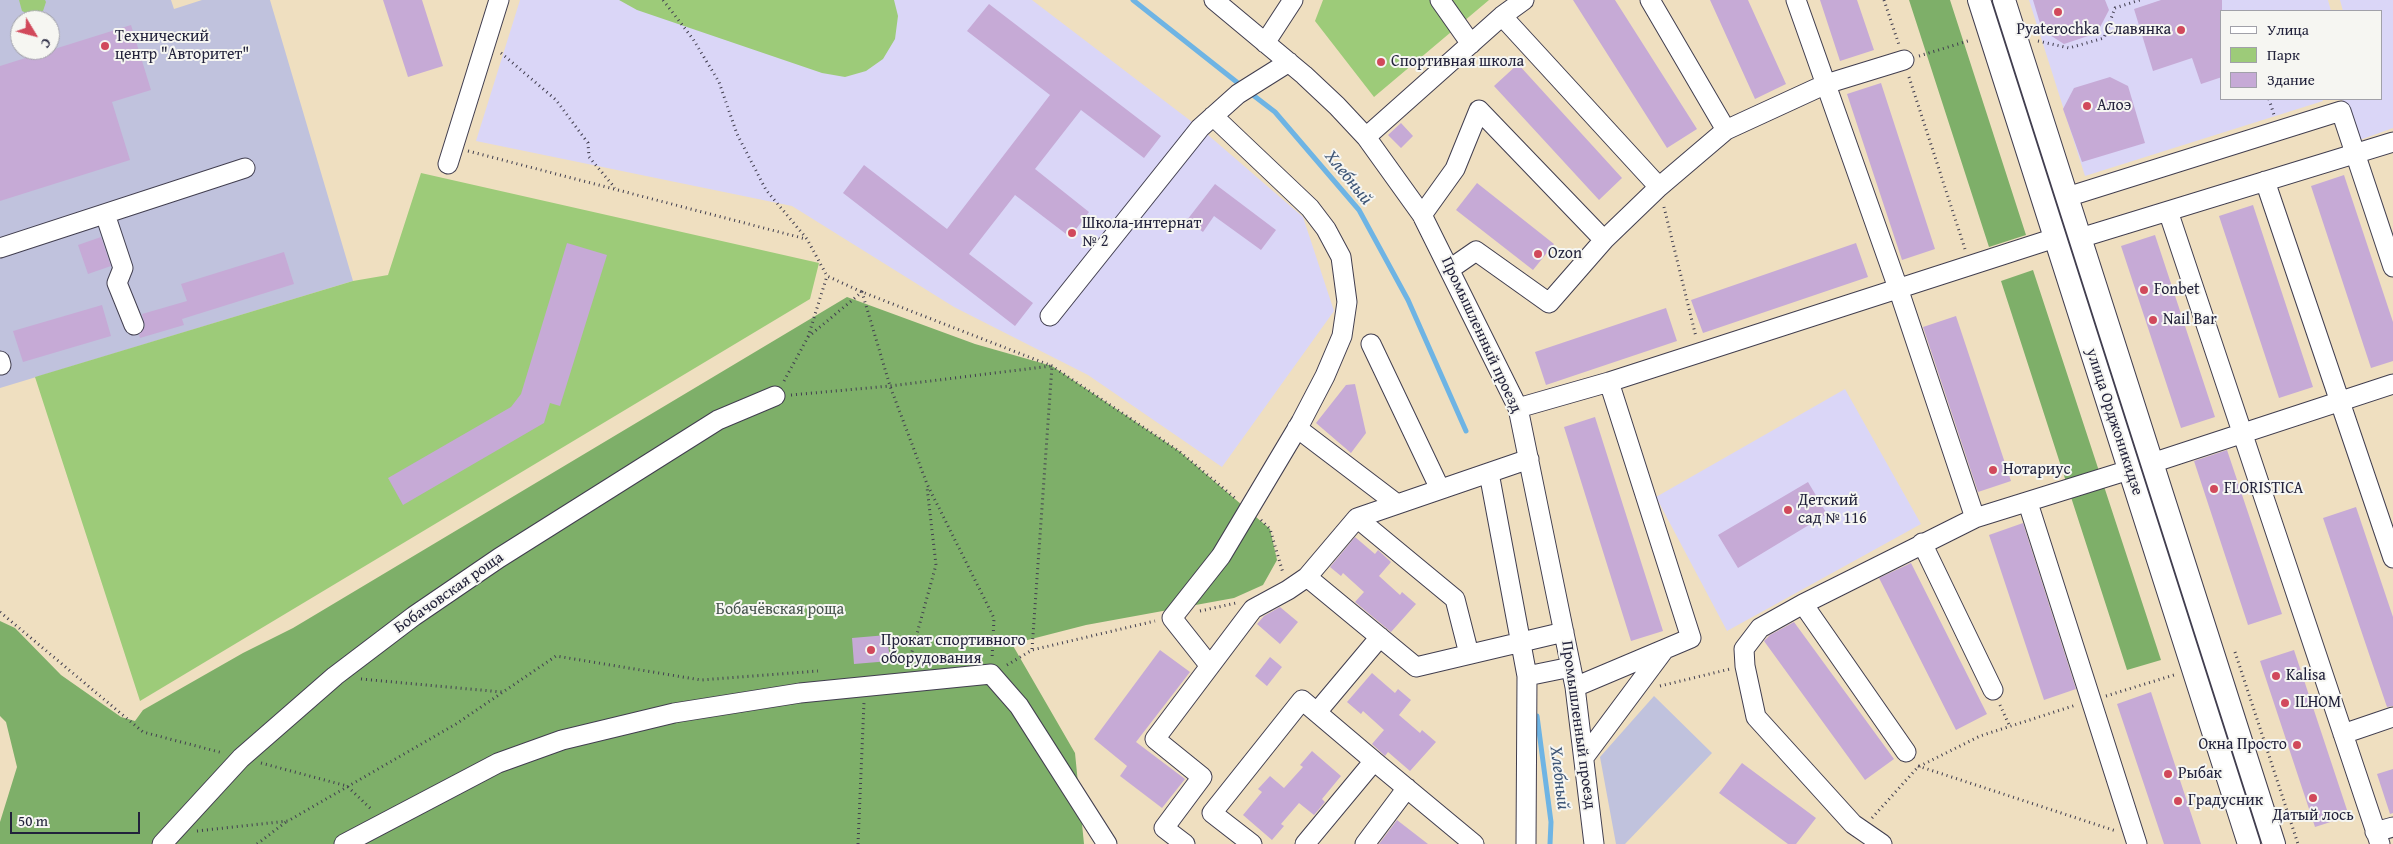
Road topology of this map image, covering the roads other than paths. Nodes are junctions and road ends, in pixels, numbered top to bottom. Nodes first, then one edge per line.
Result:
1 (499, 0) edge
2 (1214, 0) edge
3 (1293, 0) edge
4 (1440, 0) edge
5 (1524, 0) edge
6 (1650, 0) edge
7 (1796, 0) edge
8 (1978, 0) edge
9 (2004, 0) edge
10 (1502, 16) junction
11 (1265, 43) junction
12 (1471, 44) junction
13 (1904, 60) road end
14 (1289, 62) junction
15 (1826, 84) junction
16 (1213, 116) junction
17 (1726, 130) junction
18 (1366, 137) junction
19 (2393, 142) edge
20 (2355, 153) junction
21 (451, 155) road end
22 (245, 168) dead end
23 (2264, 181) junction
24 (1659, 187) junction
25 (2067, 197) junction
26 (2168, 211) junction
27 (104, 214) junction
28 (1422, 216) junction
29 (2055, 238) junction
30 (2080, 238) junction
31 (1604, 240) junction
32 (0, 248) edge
33 (2393, 267) edge
34 (1450, 269) junction
35 (1898, 288) junction
36 (1050, 316) dead end
37 (134, 325) dead end
38 (1371, 344) dead end
39 (1609, 382) junction
40 (2393, 384) edge
41 (775, 396) road end
42 (2340, 401) junction
43 (1518, 408) junction
44 (1298, 428) junction
45 (2243, 433) junction
46 (1529, 459) junction
47 (2152, 463) junction
48 (2129, 470) junction
49 (1489, 472) junction
50 (1440, 489) junction
51 (2028, 503) junction
52 (1397, 504) junction
53 (1357, 518) junction
54 (1976, 518) junction
55 (1922, 543) junction
56 (2393, 558) edge
57 (1307, 577) junction
58 (1803, 604) junction
59 (1564, 632) junction
60 (1380, 637) junction
61 (1521, 642) junction
62 (1665, 649) junction
63 (1469, 654) junction
64 (1210, 666) junction
65 (1571, 667) junction
66 (1527, 676) junction
67 (1575, 687) junction
68 (1994, 690) road end
69 (1317, 712) junction
70 (2393, 717) edge
71 (2343, 734) junction
72 (1906, 752) dead end
73 (1585, 756) junction
74 (1374, 761) junction
75 (1407, 788) junction
76 (2383, 834) edge
77 (167, 839) edge
78 (2136, 841) edge
79 (344, 844) edge
80 (1107, 844) edge
81 (1185, 844) edge
82 (1252, 844) edge
83 (1305, 844) edge
84 (1365, 844) edge
85 (1474, 844) edge
86 (1526, 844) edge
87 (1594, 844) edge
88 (1882, 844) edge
89 (2249, 844) edge
90 (2274, 844) edge

1 - 21 street
2 - 11 street, Промышленный проезд
3 - 11 street
4 - 12 street
5 - 10 street
6 - 17 street
7 - 15 street
8 - 29 main road, улица Орджоникидзе
9 - 25 main road, улица Орджоникидзе
10 - 12 street
10 - 24 street
11 - 14 street, Промышленный проезд
12 - 18 street
13 - 15 street
14 - 16 street
14 - 18 street, Промышленный проезд
15 - 17 street
15 - 35 street
16 - 36 street
16 - 44 street
17 - 24 street
18 - 28 street, Промышленный проезд
19 - 20 street
20 - 23 street
20 - 25 street
20 - 33 street
22 - 27 street
23 - 26 street
23 - 42 street
24 - 31 street
25 - 30 main road, улица Орджоникидзе
26 - 30 street
26 - 45 street
27 - 32 street
27 - 37 street
28 - 31 street
28 - 34 street, Промышленный проезд
29 - 35 street
29 - 48 main road, улица Орджоникидзе
30 - 47 main road, улица Орджоникидзе
31 - 34 street
34 - 43 street, Промышленный проезд
35 - 39 street
35 - 54 street
38 - 50 street
39 - 43 street
39 - 62 street
40 - 42 street
41 - 77 street, Бобачовская роща
42 - 45 street
42 - 56 street
43 - 46 street, Промышленный проезд
44 - 52 street
44 - 64 street
45 - 47 street
45 - 71 street
46 - 49 street
46 - 59 street, Промышленный проезд
47 - 90 main road, улица Орджоникидзе
48 - 51 street
48 - 89 main road, улица Орджоникидзе
49 - 50 street
49 - 61 street
50 - 52 street
51 - 54 street
51 - 78 street
52 - 53 street
53 - 57 street
53 - 63 street
54 - 55 street
55 - 58 street
55 - 68 street
57 - 60 street
57 - 64 street
58 - 72 street
58 - 88 street
59 - 61 street
59 - 65 street, Промышленный проезд
60 - 63 street
60 - 69 street
61 - 63 street
61 - 66 street
62 - 67 street
62 - 73 street
64 - 81 street
65 - 66 street
65 - 67 street, Промышленный проезд
66 - 86 street
67 - 73 street, Промышленный проезд
69 - 74 street
69 - 82 street
70 - 71 street
71 - 76 street
73 - 87 street, Промышленный проезд
74 - 75 street
74 - 83 street
75 - 84 street
75 - 85 street
79 - 80 street

